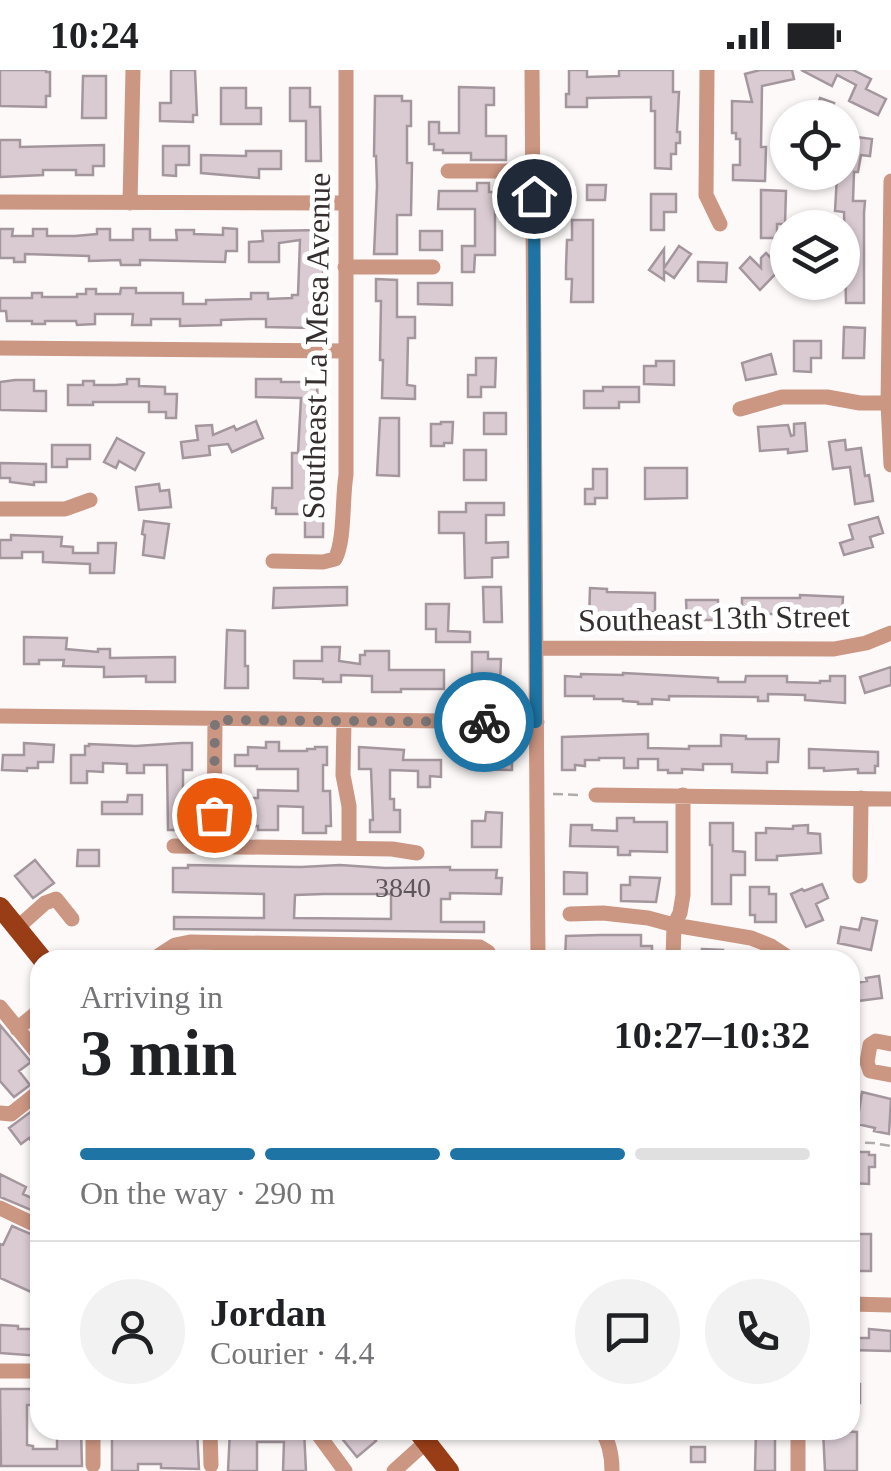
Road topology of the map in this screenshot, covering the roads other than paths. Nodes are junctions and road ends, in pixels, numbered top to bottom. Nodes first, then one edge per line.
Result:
1 (133, 70) edge
2 (346, 70) edge
3 (532, 70) edge
4 (707, 70) edge
5 (448, 172) dead end
6 (533, 172) junction
7 (891, 181) edge
8 (0, 202) edge
9 (130, 202) junction
10 (344, 203) junction
11 (720, 224) dead end
12 (345, 267) junction
13 (433, 267) dead end
14 (0, 348) edge
15 (210, 350) junction
16 (346, 351) junction
17 (209, 368) dead end
18 (889, 403) edge
19 (740, 408) dead end
20 (891, 465) edge
21 (90, 500) dead end
22 (0, 508) edge
23 (273, 561) dead end
24 (891, 633) edge
25 (536, 648) junction
26 (0, 716) edge
27 (215, 720) junction
28 (344, 721) junction
29 (536, 722) junction
30 (596, 795) road end
31 (683, 796) junction
32 (860, 798) junction
33 (891, 799) edge
34 (174, 846) dead end
35 (214, 846) junction
36 (348, 848) junction
37 (417, 853) dead end
38 (860, 876) dead end
39 (0, 907) edge
40 (570, 914) dead end
41 (72, 919) dead end
42 (674, 925) junction
43 (17, 928) junction
44 (34, 950) edge
45 (167, 950) edge
46 (485, 950) edge
47 (538, 950) edge
48 (674, 950) edge
49 (776, 950) edge
50 (0, 1007) edge
51 (30, 1018) edge
52 (18, 1028) junction
53 (30, 1043) edge
54 (891, 1044) edge
55 (891, 1075) edge
56 (30, 1099) edge
57 (0, 1113) edge
58 (0, 1208) edge
59 (30, 1222) edge
60 (860, 1304) edge
61 (891, 1304) edge
62 (0, 1371) edge
63 (30, 1371) edge
64 (93, 1440) edge
65 (210, 1440) edge
66 (322, 1440) edge
67 (418, 1440) edge
68 (424, 1440) edge
69 (608, 1440) edge
70 (798, 1440) edge
71 (93, 1465) dead end
72 (211, 1465) dead end
73 (344, 1471) edge
74 (394, 1471) edge
75 (448, 1471) edge
76 (612, 1471) edge
77 (798, 1471) edge

1 - 9 street
2 - 10 street, Southeast La Mesa Avenue
3 - 6 street
4 - 11 street
5 - 6 street
6 - 25 street
7 - 18 street
8 - 9 street
9 - 10 street
10 - 12 street, Southeast La Mesa Avenue
12 - 13 street
12 - 16 street, Southeast La Mesa Avenue
14 - 15 street
15 - 16 street
15 - 17 street
16 - 23 street, Southeast La Mesa Avenue
18 - 19 street
18 - 20 street
21 - 22 street
24 - 25 street, Southeast 13th Street
25 - 29 street
26 - 27 street
27 - 28 street
27 - 35 street
28 - 29 street
28 - 36 street
29 - 47 street
30 - 31 street
31 - 32 street
31 - 42 street
32 - 33 street
32 - 38 street
34 - 35 street
35 - 36 street
36 - 37 street
39 - 43 main road
40 - 42 street
41 - 43 street
42 - 48 street
42 - 49 street
43 - 44 main road
45 - 46 street
50 - 52 street
51 - 52 street
52 - 53 street
54 - 55 street
56 - 57 street
58 - 59 street
60 - 61 street
62 - 63 street
64 - 71 street
65 - 72 street
66 - 73 street
67 - 74 street
68 - 75 main road
69 - 76 street
70 - 77 street

